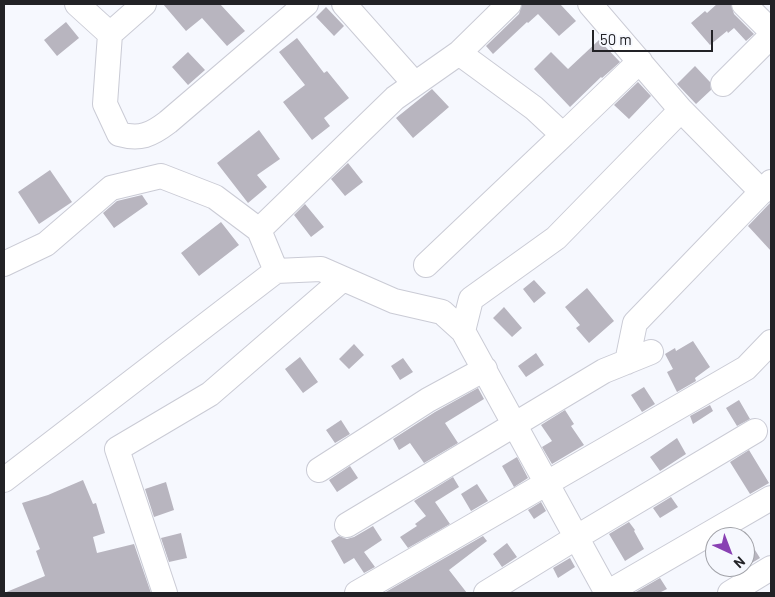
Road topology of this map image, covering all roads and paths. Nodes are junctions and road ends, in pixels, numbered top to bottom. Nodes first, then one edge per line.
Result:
1 (78, 4) edge
2 (144, 4) edge
3 (306, 4) edge
4 (344, 4) edge
5 (509, 4) edge
6 (590, 4) edge
7 (744, 4) edge
8 (771, 31) edge
9 (110, 34) junction
10 (771, 36) edge
11 (459, 53) junction
12 (640, 62) junction
13 (415, 84) junction
14 (723, 84) dead end
15 (681, 110) junction
16 (563, 135) junction
17 (767, 187) edge
18 (259, 230) junction
19 (4, 264) edge
20 (426, 265) dead end
21 (276, 271) junction
22 (343, 279) junction
23 (463, 331) junction
24 (771, 342) edge
25 (651, 352) dead end
26 (626, 362) junction
27 (485, 369) junction
28 (515, 424) junction
29 (755, 431) dead end
30 (319, 470) dead end
31 (4, 480) edge
32 (547, 483) junction
33 (771, 498) edge
34 (347, 525) dead end
35 (577, 537) junction
36 (771, 568) edge
37 (165, 593) edge
38 (357, 593) edge
39 (486, 593) edge
40 (607, 593) edge
41 (730, 593) edge

1 - 9 street
2 - 9 street
3 - 9 street
4 - 13 street
5 - 11 street
6 - 12 street
7 - 8 street
10 - 14 street
11 - 13 street
11 - 16 street
12 - 15 street
12 - 16 street
13 - 18 street
15 - 17 street
15 - 23 street
16 - 20 street
17 - 26 street
18 - 19 street
18 - 21 street
21 - 22 street
21 - 31 street
22 - 23 street
22 - 37 street
23 - 27 street
24 - 32 street
25 - 26 street
26 - 28 street
27 - 28 street
27 - 30 street
28 - 32 street
28 - 34 street
29 - 35 street
32 - 35 street
32 - 38 street
33 - 40 street
35 - 39 street
35 - 40 street
36 - 41 street

